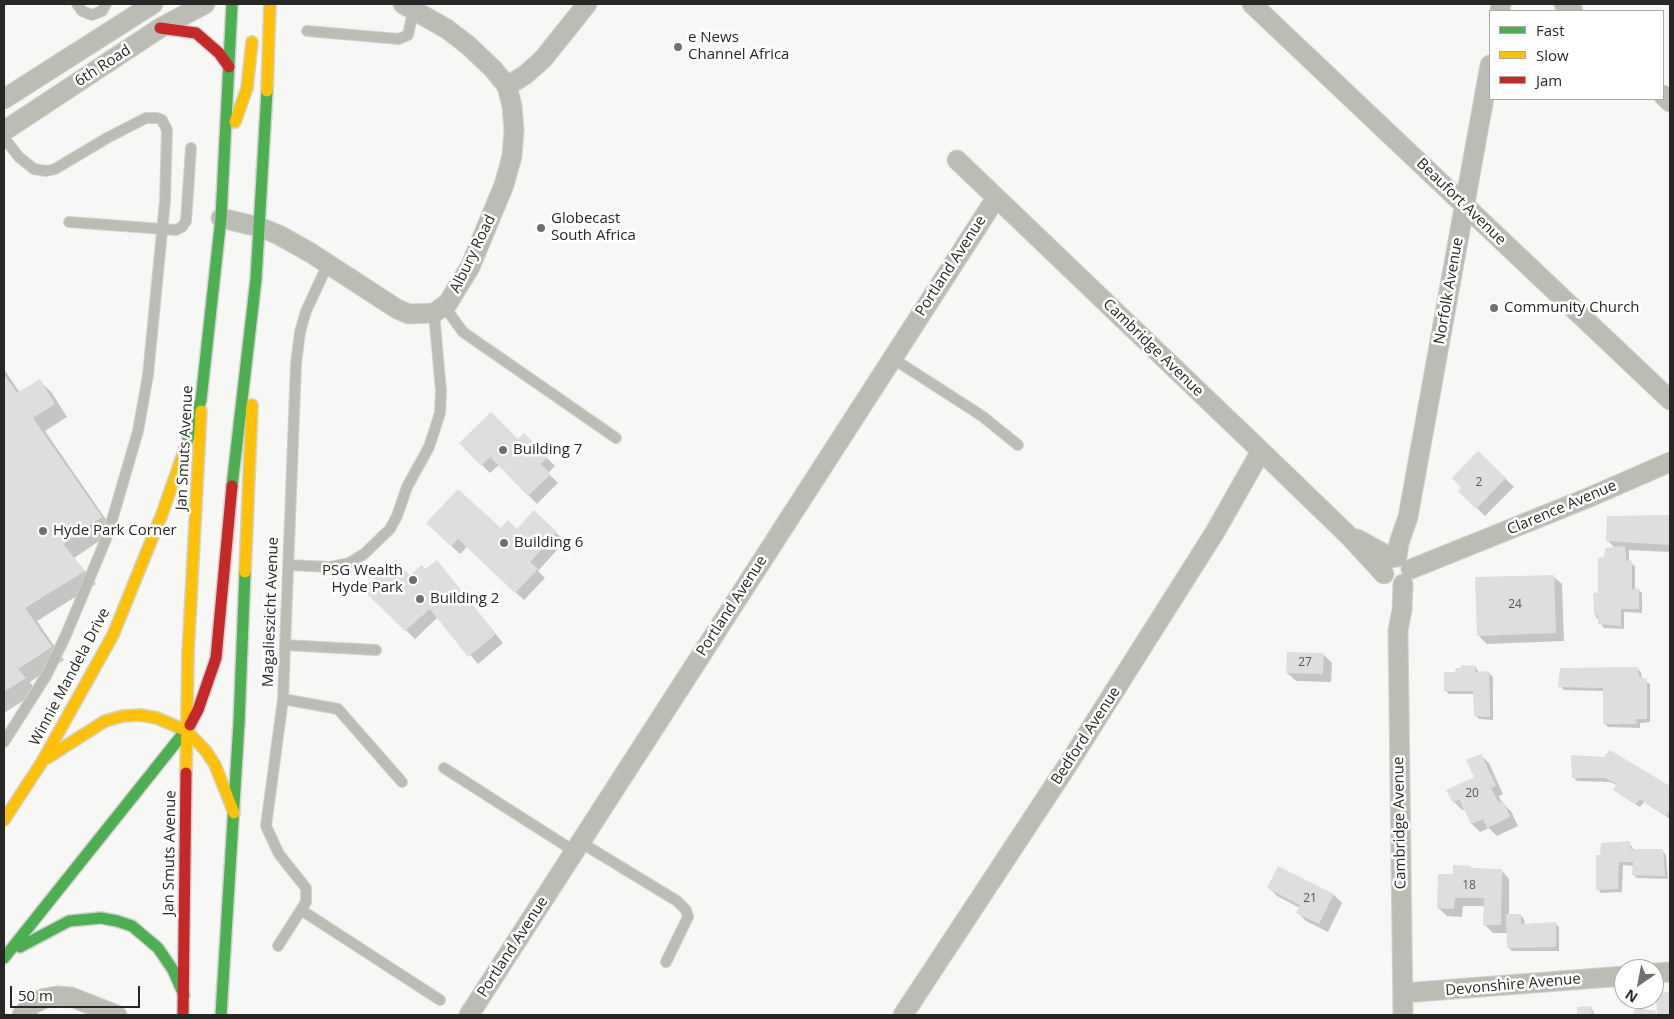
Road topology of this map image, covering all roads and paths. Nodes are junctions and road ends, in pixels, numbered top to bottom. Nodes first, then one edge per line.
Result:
1 (77, 4) edge
2 (106, 4) edge
3 (153, 4) edge
4 (204, 4) edge
5 (232, 4) edge
6 (270, 4) edge
7 (587, 4) edge
8 (1252, 4) edge
9 (411, 5) edge
10 (97, 14) junction
11 (160, 28) junction
12 (252, 29) dead end
13 (307, 32) dead end
14 (108, 33) junction
15 (229, 67) junction
16 (1489, 70) edge
17 (506, 86) junction
18 (4, 99) edge
19 (4, 131) edge
20 (227, 136) junction
21 (4, 138) edge
22 (191, 148) dead end
23 (957, 160) dead end
24 (996, 198) junction
25 (1464, 205) junction
26 (221, 218) junction
27 (69, 222) dead end
28 (259, 227) junction
29 (162, 229) junction
30 (328, 264) junction
31 (256, 279) junction
32 (439, 309) junction
33 (892, 358) junction
34 (201, 400) junction
35 (1670, 400) edge
36 (616, 438) dead end
37 (1018, 445) dead end
38 (1261, 451) junction
39 (1670, 462) edge
40 (289, 565) junction
41 (1399, 571) junction
42 (285, 645) junction
43 (376, 650) dead end
44 (283, 699) junction
45 (187, 731) junction
46 (4, 742) edge
47 (42, 762) junction
48 (444, 768) dead end
49 (402, 782) dead end
50 (234, 813) junction
51 (4, 820) edge
52 (577, 846) junction
53 (301, 910) junction
54 (278, 946) dead end
55 (4, 958) edge
56 (666, 962) dead end
57 (1614, 977) edge
58 (1403, 992) junction
59 (184, 995) junction
60 (440, 1000) dead end
61 (22, 1015) edge
62 (117, 1015) edge
63 (183, 1015) edge
64 (221, 1015) edge
65 (469, 1015) edge
66 (904, 1015) edge
67 (1403, 1015) edge

1 - 10 lane
2 - 10 lane
3 - 14 street, 6th Road
4 - 11 street, 6th Road
5 - 15 main road, Jan Smuts Avenue
6 - 28 main road
7 - 17 street
8 - 25 street, Beaufort Avenue
9 - 13 lane
9 - 17 street, Albury Road
10 - 14 lane
11 - 15 main road
11 - 19 street, 6th Road
12 - 20 main road
14 - 18 street, 6th Road
15 - 20 main road, Jan Smuts Avenue
16 - 25 street, Norfolk Avenue
17 - 32 street, Albury Road
20 - 26 main road, Jan Smuts Avenue
21 - 29 lane
22 - 29 lane
23 - 24 street, Cambridge Avenue
24 - 33 street, Portland Avenue
24 - 38 street, Cambridge Avenue
25 - 35 street, Beaufort Avenue
25 - 41 street, Norfolk Avenue
26 - 28 street
26 - 34 main road, Jan Smuts Avenue
27 - 29 lane
28 - 30 street
28 - 31 main road
29 - 46 lane
30 - 32 street
30 - 40 lane, Magalieszicht Avenue
31 - 45 main road
31 - 50 main road
32 - 36 lane
32 - 40 lane
33 - 37 lane
33 - 52 street, Portland Avenue
34 - 45 main road, Jan Smuts Avenue
34 - 47 main road, Winnie Mandela Drive
38 - 41 street, Cambridge Avenue
38 - 66 street, Bedford Avenue
39 - 41 street, Clarence Avenue
40 - 42 lane, Magalieszicht Avenue
41 - 58 street, Cambridge Avenue
42 - 43 lane
42 - 44 lane, Magalieszicht Avenue
44 - 49 lane
44 - 53 lane, Magalieszicht Avenue
45 - 47 main road
45 - 50 main road
45 - 55 main road
45 - 59 main road, Jan Smuts Avenue
47 - 51 main road, Winnie Mandela Drive
48 - 52 lane
50 - 64 main road
52 - 56 lane
52 - 65 street, Portland Avenue
53 - 54 lane, Magalieszicht Avenue
53 - 60 lane
55 - 59 main road
57 - 58 street, Devonshire Avenue
58 - 67 street, Cambridge Avenue
59 - 63 main road, Jan Smuts Avenue
61 - 62 street

